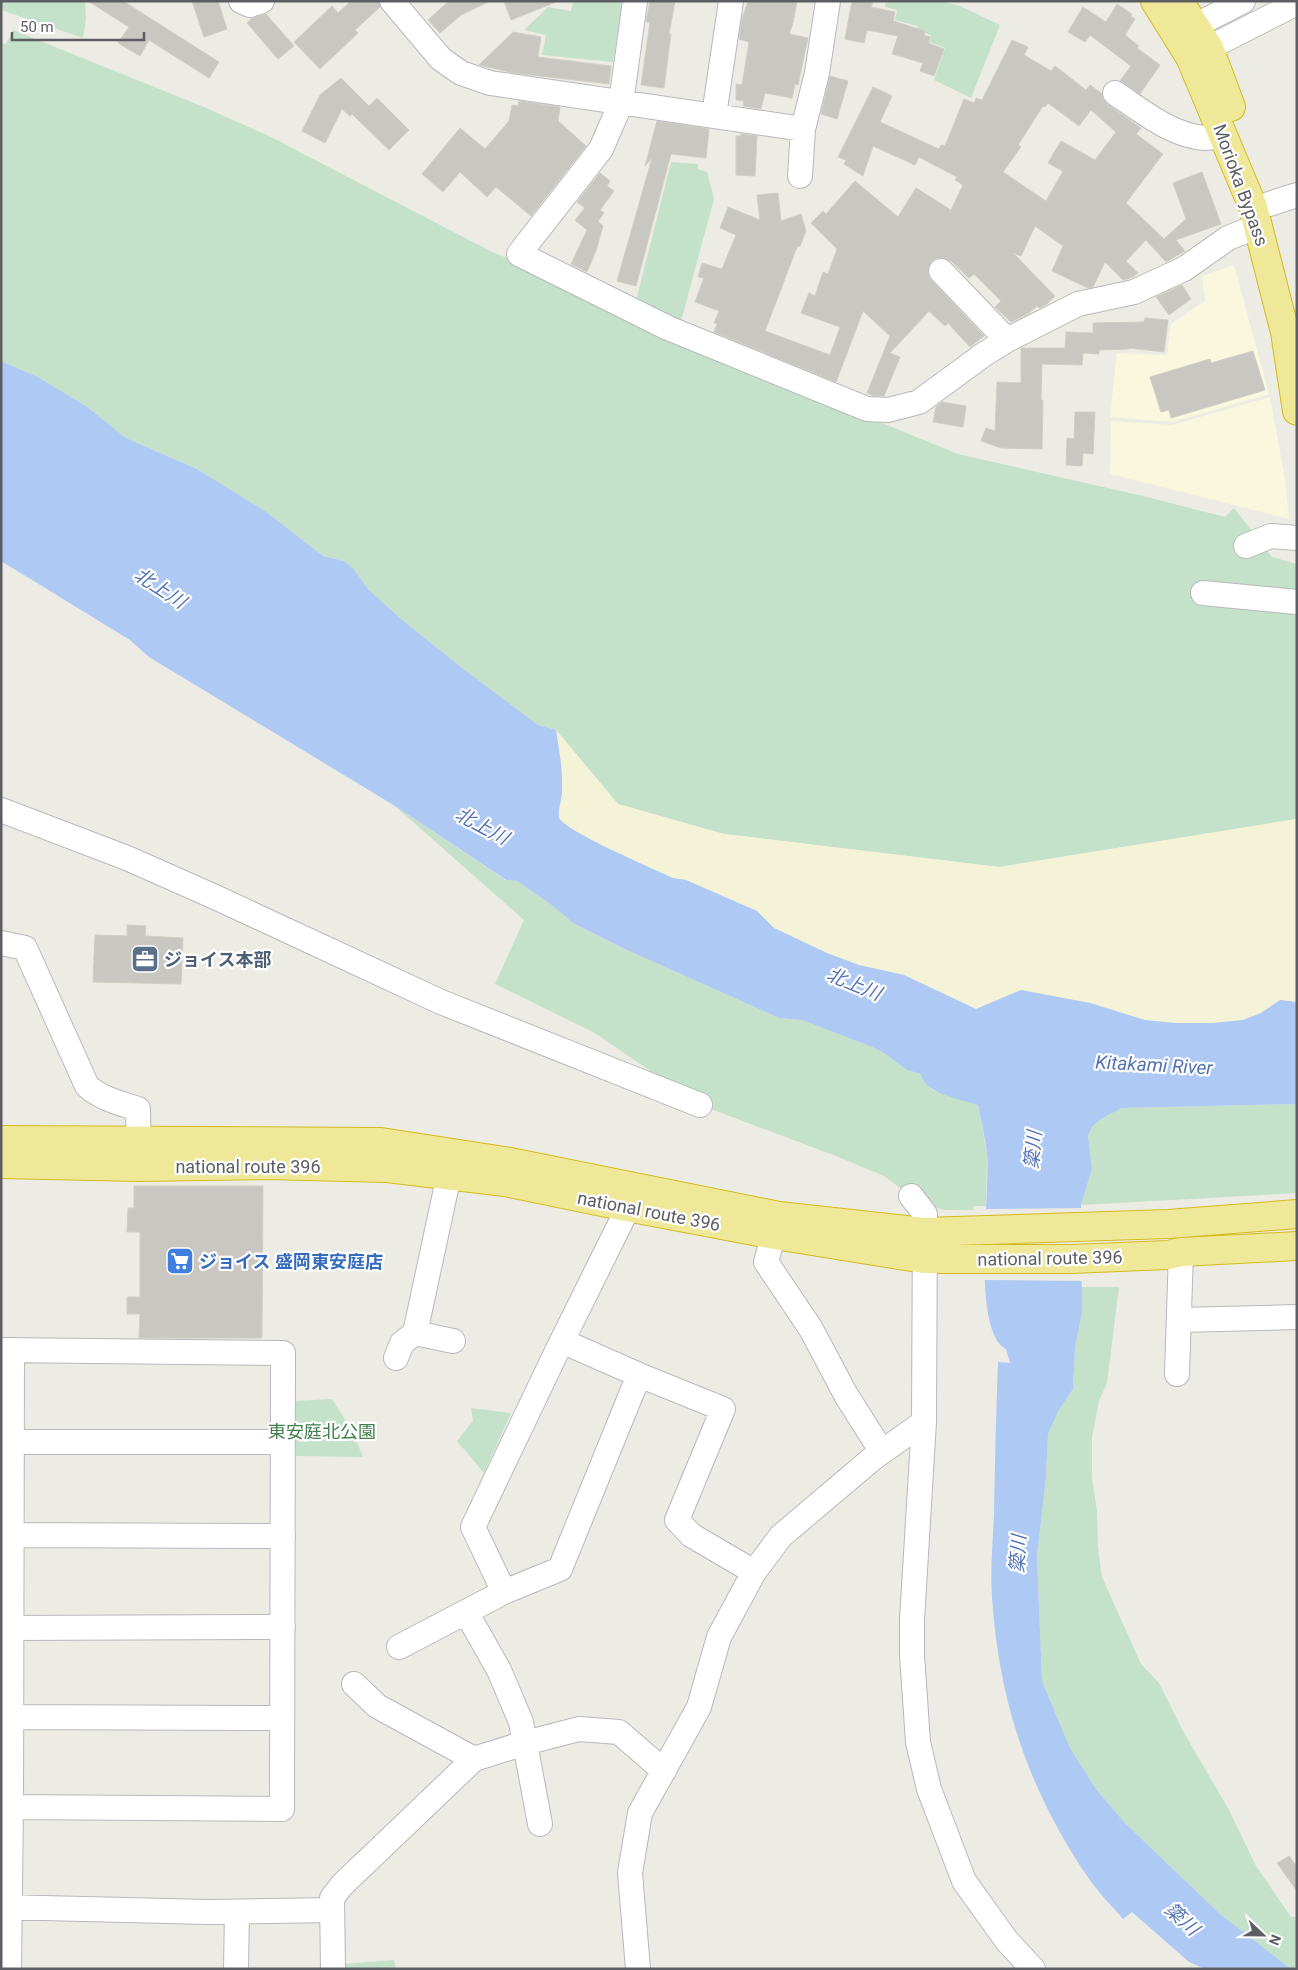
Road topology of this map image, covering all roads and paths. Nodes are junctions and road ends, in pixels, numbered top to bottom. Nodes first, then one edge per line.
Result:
1 (241, 1) edge
2 (262, 1) edge
3 (392, 1) edge
4 (635, 1) edge
5 (731, 1) edge
6 (828, 1) edge
7 (1155, 1) edge
8 (1179, 1) edge
9 (1243, 1) edge
10 (1297, 4) edge
11 (1193, 41) junction
12 (1115, 93) dead end
13 (621, 103) junction
14 (714, 115) junction
15 (803, 129) junction
16 (1224, 136) junction
17 (800, 176) dead end
18 (1297, 195) edge
19 (1264, 215) junction
20 (941, 271) dead end
21 (1297, 303) edge
22 (1007, 340) junction
23 (1297, 411) edge
24 (1297, 538) edge
25 (1246, 546) dead end
26 (1203, 593) dead end
27 (1297, 602) edge
28 (1, 810) edge
29 (1, 943) edge
30 (700, 1105) dead end
31 (1, 1140) edge
32 (139, 1154) junction
33 (1, 1164) edge
34 (455, 1165) junction
35 (911, 1196) dead end
36 (631, 1198) junction
37 (1297, 1214) edge
38 (777, 1225) junction
39 (935, 1245) junction
40 (1297, 1246) edge
41 (1174, 1254) junction
42 (1297, 1317) edge
43 (1179, 1320) junction
44 (415, 1333) junction
45 (453, 1340) dead end
46 (562, 1341) junction
47 (6, 1350) edge
48 (396, 1358) dead end
49 (1177, 1374) dead end
50 (639, 1375) junction
51 (924, 1422) junction
52 (12, 1442) junction
53 (282, 1442) junction
54 (882, 1452) junction
55 (10, 1535) junction
56 (283, 1536) junction
57 (754, 1572) junction
58 (504, 1592) junction
59 (466, 1612) junction
60 (283, 1627) junction
61 (10, 1628) junction
62 (400, 1647) dead end
63 (354, 1684) dead end
64 (10, 1717) junction
65 (282, 1718) junction
66 (525, 1743) junction
67 (474, 1759) junction
68 (664, 1771) junction
69 (11, 1807) junction
70 (540, 1824) dead end
71 (5, 1907) edge
72 (332, 1910) junction
73 (237, 1912) junction
74 (9, 1969) edge
75 (236, 1969) edge
76 (333, 1969) edge
77 (638, 1969) edge
78 (1033, 1969) edge

1 - 2 street
3 - 13 street
4 - 13 street
5 - 14 street
6 - 15 street
7 - 11 highway, Morioka Bypass
8 - 11 highway, Morioka Bypass
9 - 11 street
10 - 11 street
11 - 16 highway, Morioka Bypass
11 - 19 highway, Morioka Bypass
12 - 16 street
13 - 14 street
13 - 22 street
14 - 15 street
15 - 17 street
16 - 19 highway, Morioka Bypass
18 - 19 street
19 - 21 highway, Morioka Bypass
19 - 22 street
19 - 23 highway, Morioka Bypass
20 - 22 street
24 - 25 street
26 - 27 street
28 - 30 street
29 - 32 street
31 - 32 highway, national route 396
32 - 33 highway, national route 396
32 - 34 highway, national route 396
34 - 36 highway, national route 396
34 - 44 street
35 - 39 street
36 - 38 highway, national route 396
36 - 46 street
37 - 39 highway, national route 396
38 - 39 highway, national route 396
38 - 54 street
39 - 41 highway, national route 396
39 - 51 street
40 - 41 highway, national route 396
41 - 43 street
42 - 43 street
43 - 49 street
44 - 45 street
44 - 48 street
46 - 50 street
46 - 58 street
47 - 52 street
47 - 53 street
50 - 57 street
50 - 58 street
51 - 54 street
51 - 78 street
52 - 53 street
52 - 55 street
53 - 56 street
54 - 57 street
55 - 56 street
55 - 61 street
56 - 60 street
57 - 68 street
58 - 59 street
59 - 62 street
59 - 66 street
60 - 61 street
60 - 65 street
61 - 64 street
63 - 67 street
64 - 65 street
64 - 69 street
65 - 69 street
66 - 67 street
66 - 68 street
66 - 70 street
67 - 72 street
68 - 77 street
69 - 71 street
71 - 73 street
71 - 74 street
72 - 73 street
72 - 76 street
73 - 75 street

